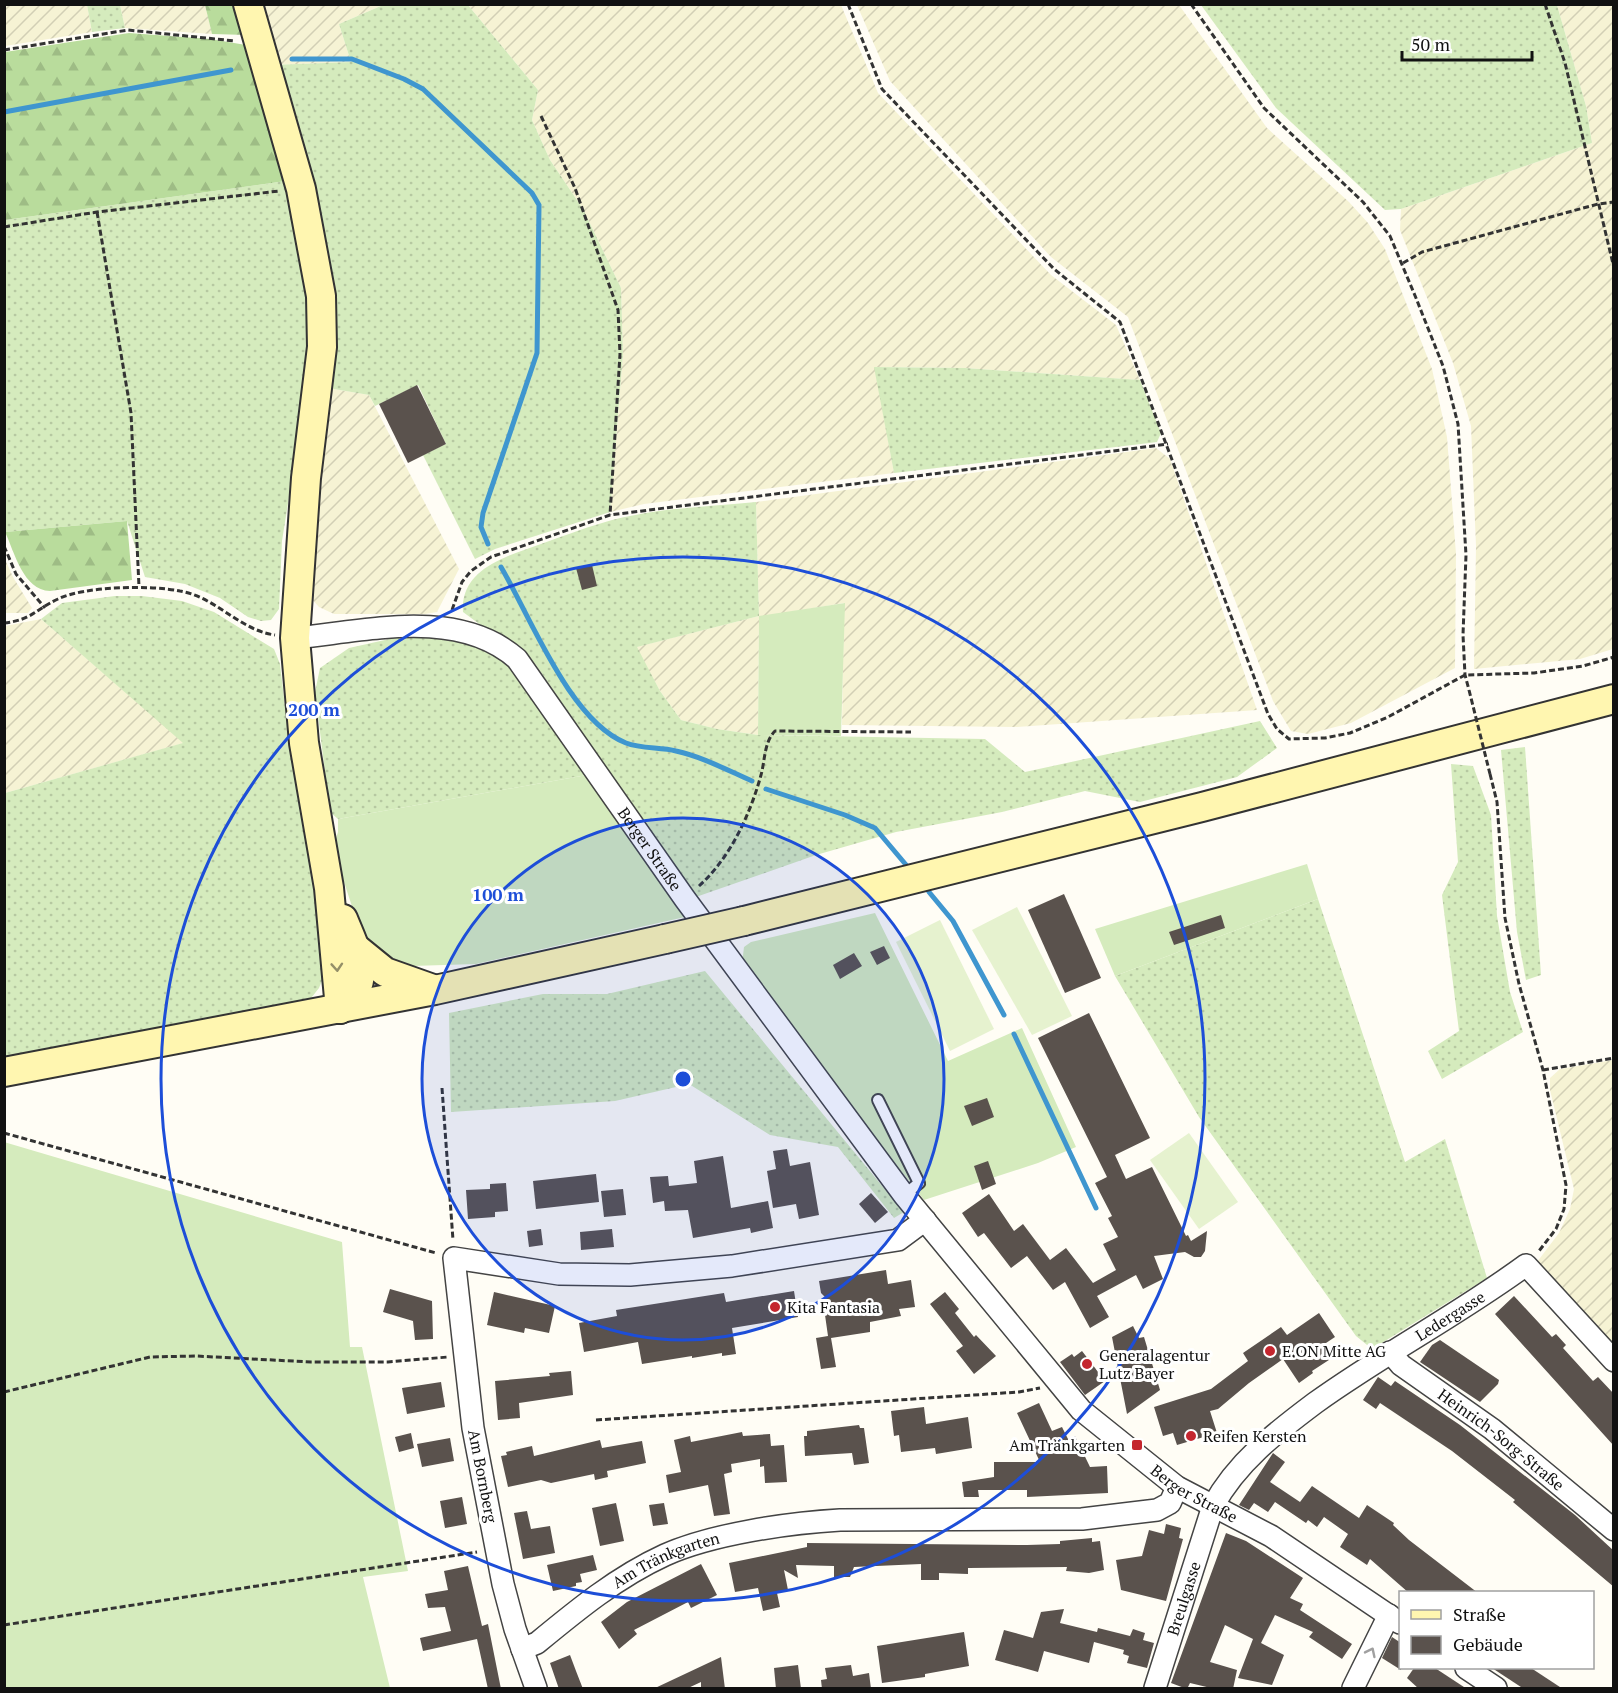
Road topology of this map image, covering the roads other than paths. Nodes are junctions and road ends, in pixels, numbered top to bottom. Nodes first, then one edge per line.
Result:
1 (248, 4) edge
2 (295, 638) junction
3 (1614, 699) edge
4 (330, 888) junction
5 (354, 946) junction
6 (435, 990) junction
7 (340, 1008) junction
8 (4, 1072) edge
9 (878, 1100) dead end
10 (904, 1195) junction
11 (925, 1220) junction
12 (1390, 1352) junction
13 (1614, 1361) edge
14 (1177, 1487) junction
15 (1213, 1506) junction
16 (1614, 1530) edge
17 (1395, 1619) edge
18 (522, 1649) junction
19 (1467, 1669) edge
20 (536, 1689) edge
21 (1155, 1689) edge
22 (1353, 1689) edge
23 (1496, 1689) edge

1 - 2 main road
2 - 4 main road
2 - 10 street, Berger Straße
3 - 6 main road, bridge
4 - 5 main road
4 -> 7 main road
5 - 6 main road
5 - 7 main road
6 - 7 main road
7 - 8 main road
9 - 10 lane
10 - 11 street, Berger Straße
11 - 14 street, Berger Straße
11 - 18 street, Am Bornberg
12 - 13 street, Ledergasse
12 - 15 street, Ledergasse
12 - 16 street, Heinrich-Sorg-Straße
14 - 15 street, Berger Straße
14 - 18 street, Am Tränkgarten
15 - 17 street, Berger Straße
15 - 21 street, Breulgasse
22 -> 17 street
18 - 20 street, Am Bornberg
19 - 23 street

